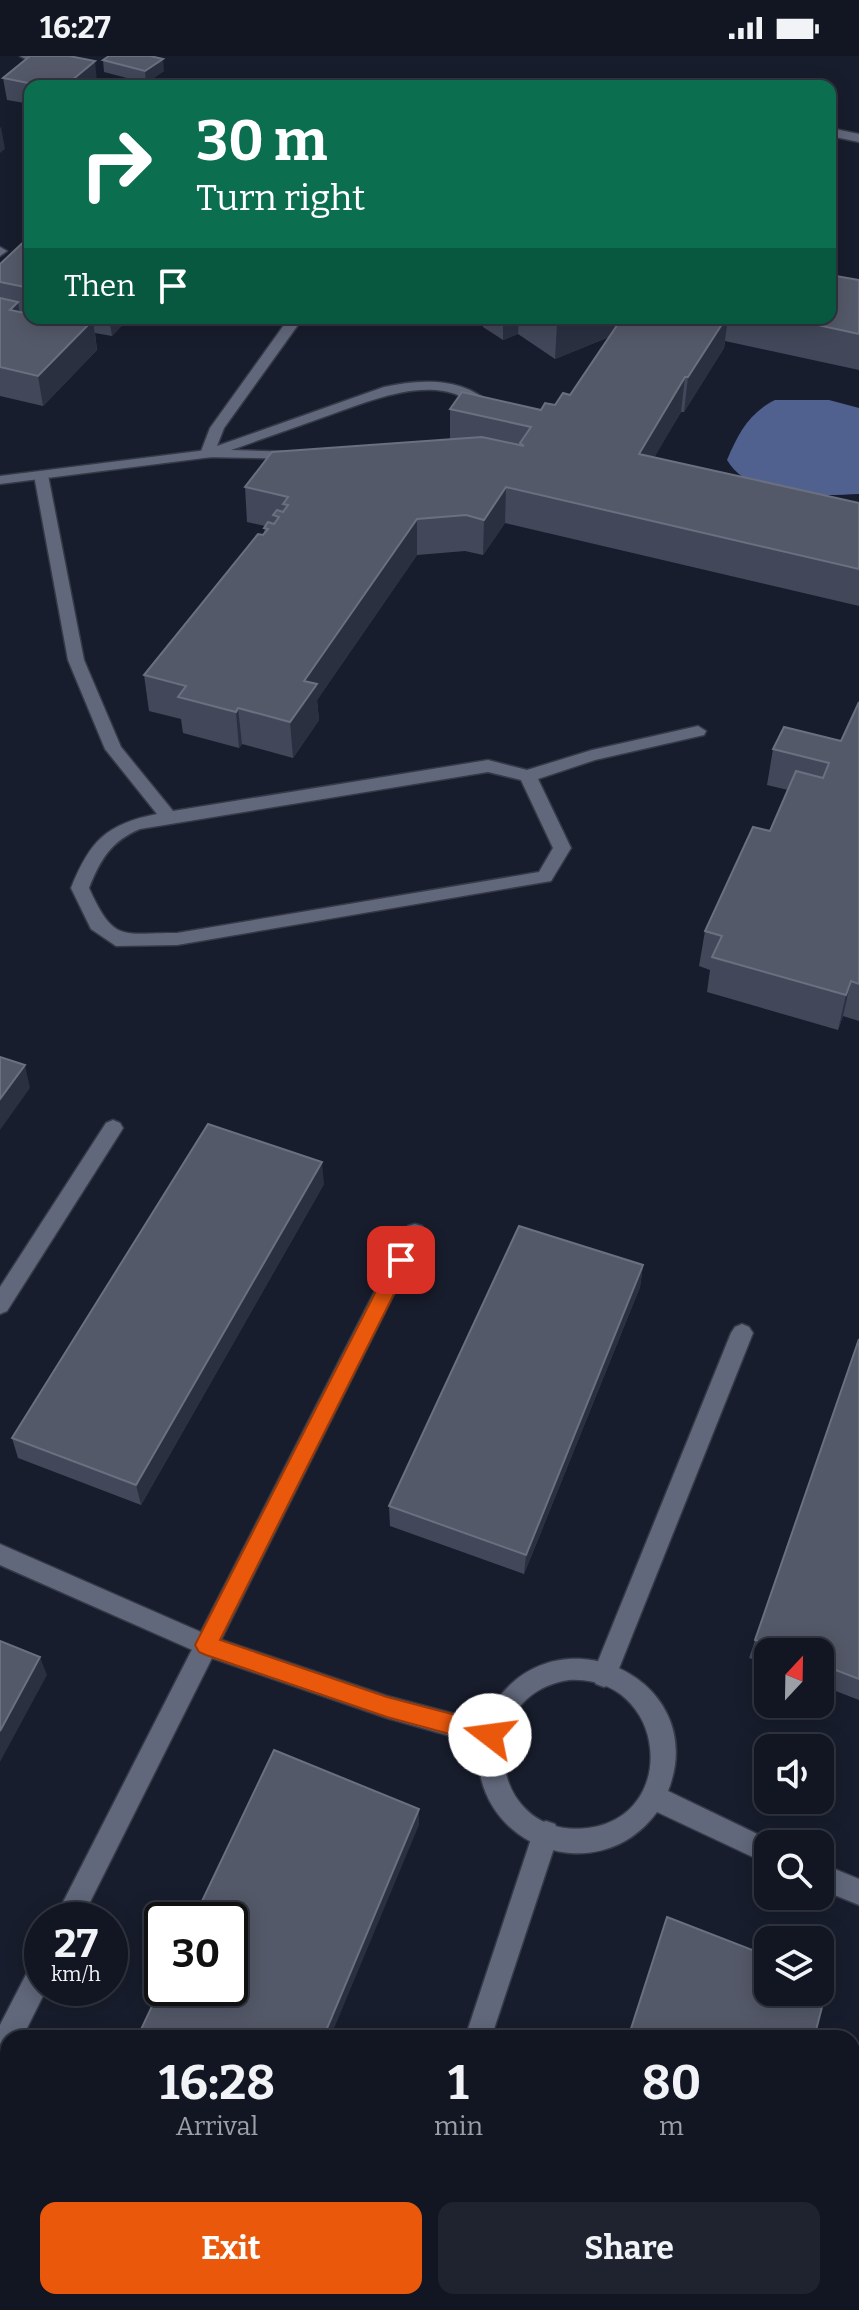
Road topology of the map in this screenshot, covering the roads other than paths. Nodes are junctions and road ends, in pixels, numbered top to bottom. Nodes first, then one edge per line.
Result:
1 (26, 56) edge
2 (53, 56) edge
3 (836, 133) edge
4 (859, 138) edge
5 (292, 324) edge
6 (496, 420) edge
7 (207, 454) junction
8 (318, 459) edge
9 (41, 475) junction
10 (0, 480) edge
11 (698, 731) dead end
12 (528, 776) junction
13 (169, 817) junction
14 (113, 1128) dead end
15 (415, 1232) dead end
16 (0, 1305) edge
17 (742, 1333) dead end
18 (0, 1554) edge
19 (206, 1645) junction
20 (604, 1676) junction
21 (490, 1735) junction
22 (655, 1798) junction
23 (546, 1833) junction
24 (754, 1844) edge
25 (834, 1882) edge
26 (859, 1892) edge
27 (76, 1902) edge
28 (24, 2006) edge
29 (12, 2030) edge
30 (481, 2030) edge

1 - 2 street
3 - 4 street
5 - 7 street
6 - 7 street
7 - 8 street
7 - 9 street
9 - 10 street
9 - 13 street
11 - 12 street
12 - 13 street
12 - 13 street
14 - 16 street
15 - 19 street
17 - 20 street
18 - 19 street
19 - 21 street
19 - 27 street
20 - 21 street
20 - 22 street
21 - 23 street
22 - 23 street
22 - 24 street
23 - 30 street
25 - 26 street
28 - 29 street

